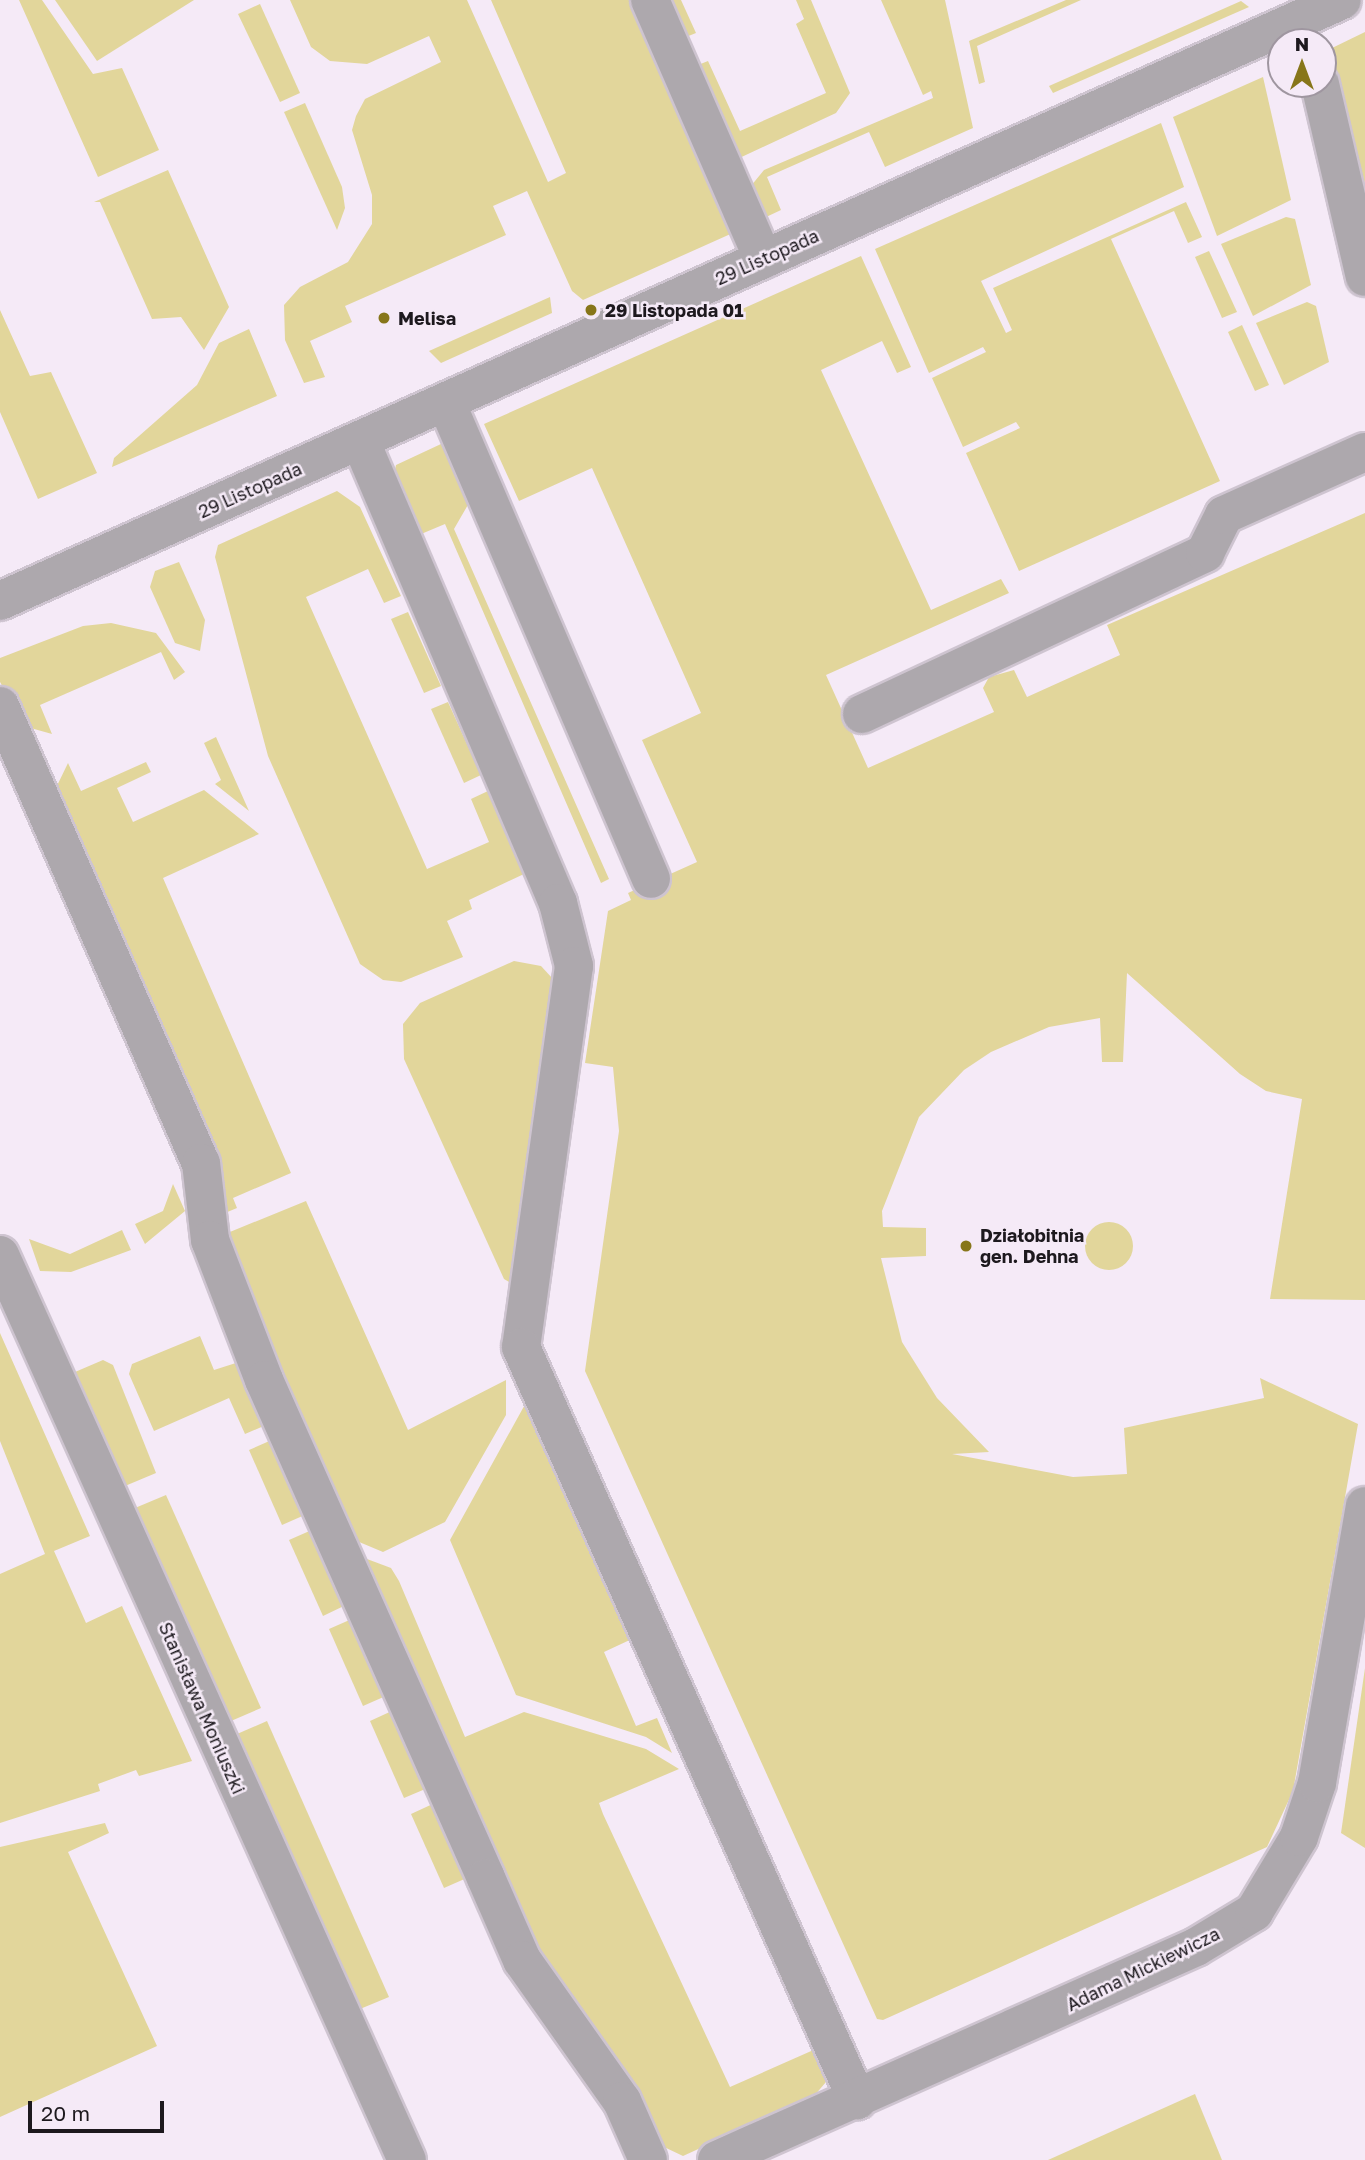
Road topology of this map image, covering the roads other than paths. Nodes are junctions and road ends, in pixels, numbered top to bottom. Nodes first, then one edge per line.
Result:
1 (650, 0) edge
2 (1342, 0) edge
3 (1309, 28) edge
4 (1267, 47) edge
5 (1323, 98) edge
6 (763, 259) junction
7 (1365, 277) edge
8 (446, 402) junction
9 (360, 440) junction
10 (1365, 452) edge
11 (0, 601) edge
12 (0, 706) edge
13 (862, 714) dead end
14 (651, 879) dead end
15 (0, 1255) edge
16 (1365, 1506) edge
17 (857, 2100) junction
18 (407, 2160) edge
19 (648, 2160) edge
20 (717, 2160) edge

1 - 6 street
2 - 3 street, 29 Listopada
4 - 6 street, 29 Listopada
5 - 7 street
6 - 8 street, 29 Listopada
8 - 9 street, 29 Listopada
8 - 14 street
9 - 11 street, 29 Listopada
9 - 17 street
10 - 13 street
12 - 19 street
15 - 18 street, Stanisława Moniuszki
16 - 17 street, Adama Mickiewicza
17 - 20 street, Adama Mickiewicza

